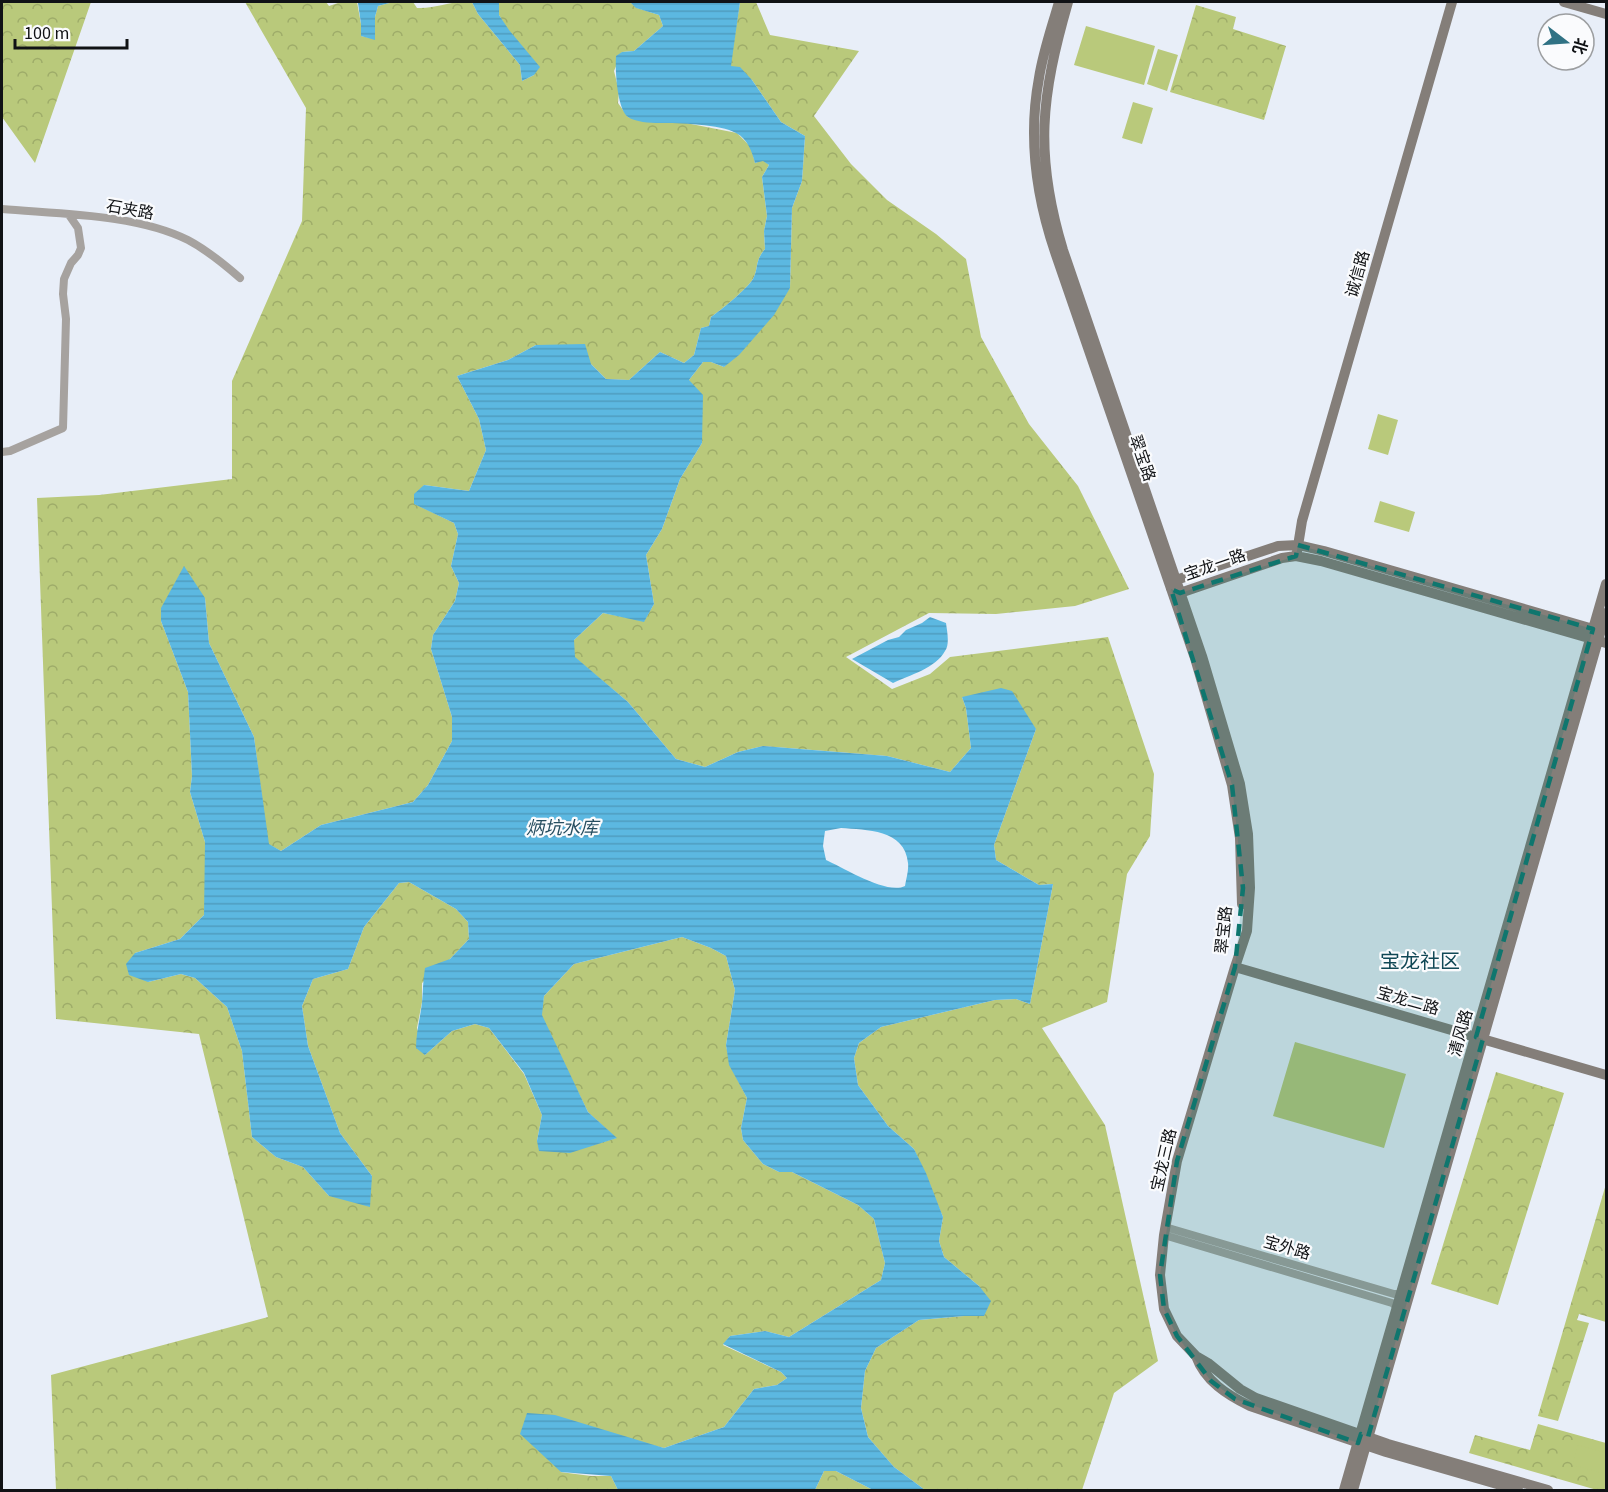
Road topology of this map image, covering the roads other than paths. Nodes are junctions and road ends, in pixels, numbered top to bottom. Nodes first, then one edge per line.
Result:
1 (1059, 2) edge
2 (1068, 2) edge
3 (1452, 2) edge
4 (1564, 2) edge
5 (1606, 14) edge
6 (2, 209) edge
7 (69, 215) junction
8 (240, 278) dead end
9 (2, 452) edge
10 (1297, 551) junction
11 (1606, 584) edge
12 (1176, 587) junction
13 (1606, 613) edge
14 (1599, 636) edge
15 (1235, 967) junction
16 (1479, 1038) junction
17 (1606, 1075) edge
18 (1164, 1231) junction
19 (1401, 1294) junction
20 (1397, 1307) junction
21 (1363, 1440) junction
22 (1344, 1491) edge
23 (1353, 1491) edge
24 (1518, 1491) edge
25 (1548, 1491) edge

1 - 12 street, 翠宝路
2 - 12 street, 翠宝路
3 - 10 street, 诚信路
4 - 5 street
6 - 7 street, 石夹路
7 - 8 street, 石夹路
7 - 9 street
10 - 12 street, 宝龙一路
10 - 14 street, 宝龙一路
11 - 14 street, 清风路
12 - 15 street, 翠宝路
13 - 14 street, 清风路
14 - 16 street, 清风路
15 - 16 street, 宝龙二路
15 - 18 street, 宝龙三路
16 - 17 street, 宝龙二路
16 - 19 street, 清风路
16 - 21 street, 清风路
18 - 19 street, 宝外路
18 - 20 street, 宝外路
18 - 21 street, 宝龙三路
19 - 20 street, 清风路
20 - 21 street, 清风路
21 - 22 street, 清风路
21 - 23 street, 清风路
21 - 24 street, 宝龙三路
21 - 25 street, 宝龙三路

